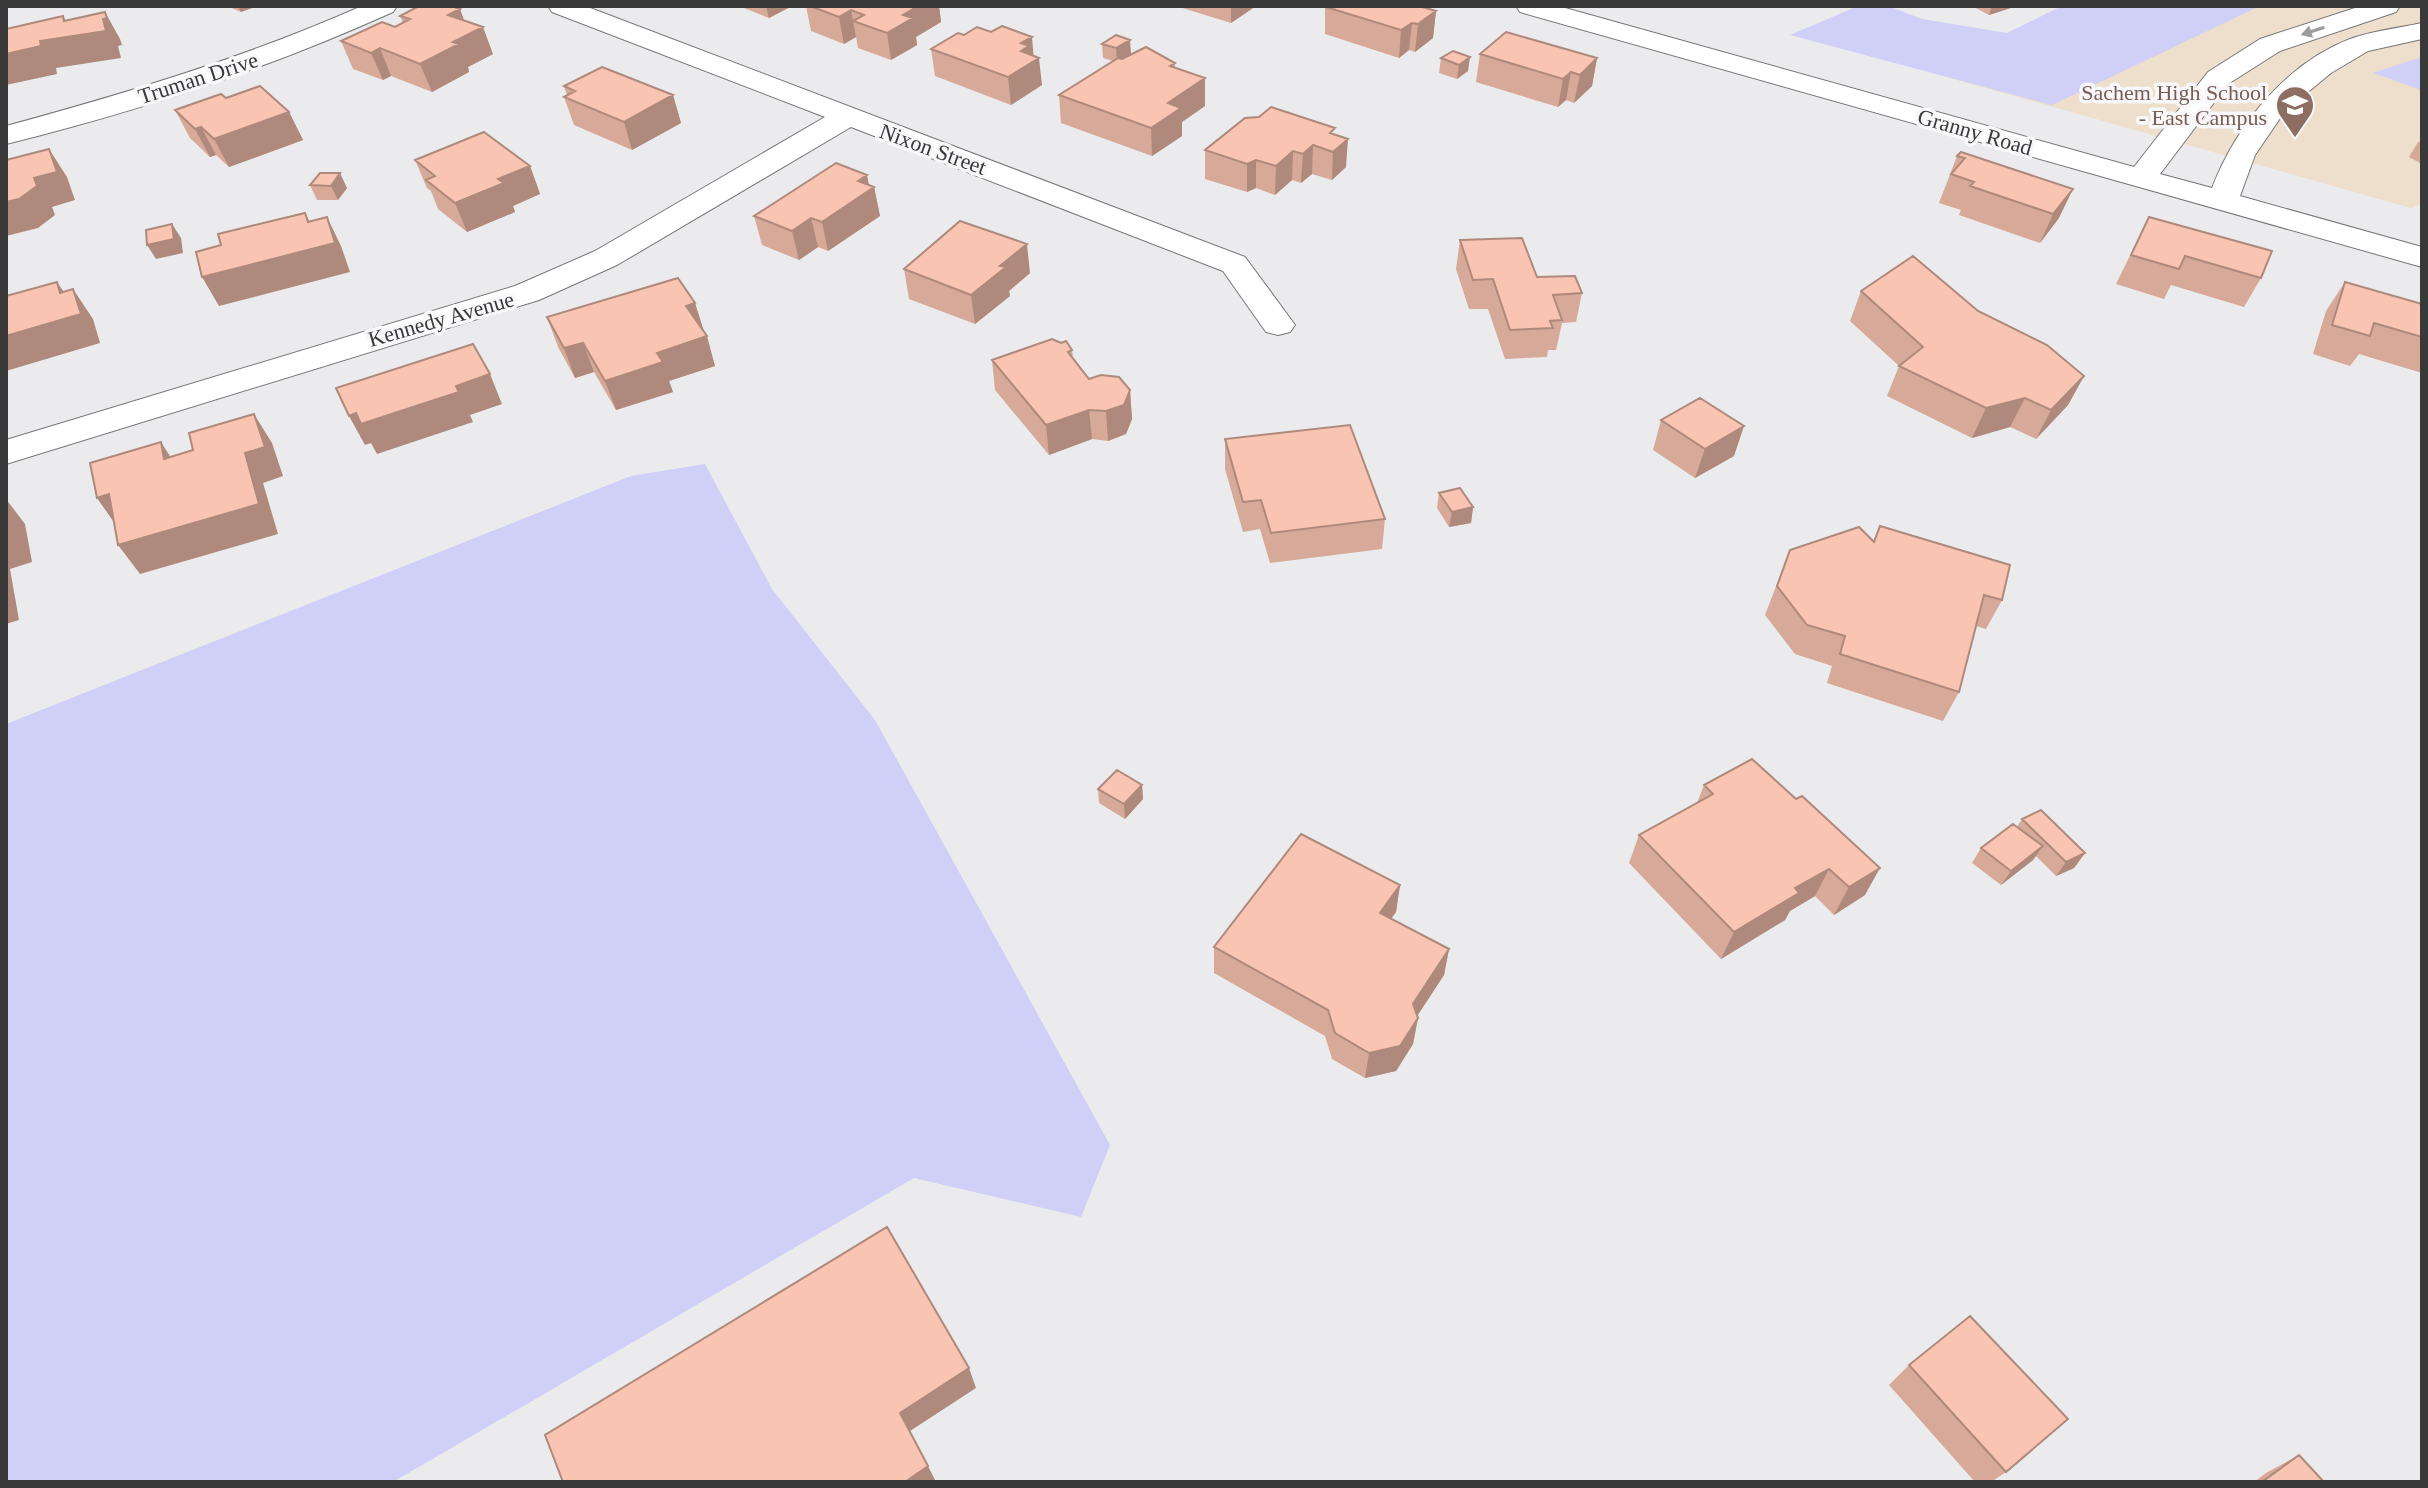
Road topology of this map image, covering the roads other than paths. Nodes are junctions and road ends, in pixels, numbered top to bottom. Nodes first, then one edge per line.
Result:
1 (384, 6) edge
2 (561, 6) edge
3 (1529, 6) edge
4 (2387, 6) edge
5 (2422, 31) edge
6 (847, 117) junction
7 (6, 135) edge
8 (2141, 178) junction
9 (2223, 201) junction
10 (2422, 257) edge
11 (1278, 325) dead end
12 (6, 452) edge

1 - 7 street, Truman Drive
2 - 6 street, Nixon Street
3 - 8 street, Granny Road
4 -> 8 street
5 - 9 street
6 - 11 street, Nixon Street
6 - 12 street, Kennedy Avenue
8 - 9 street, Granny Road
9 - 10 street, Granny Road

